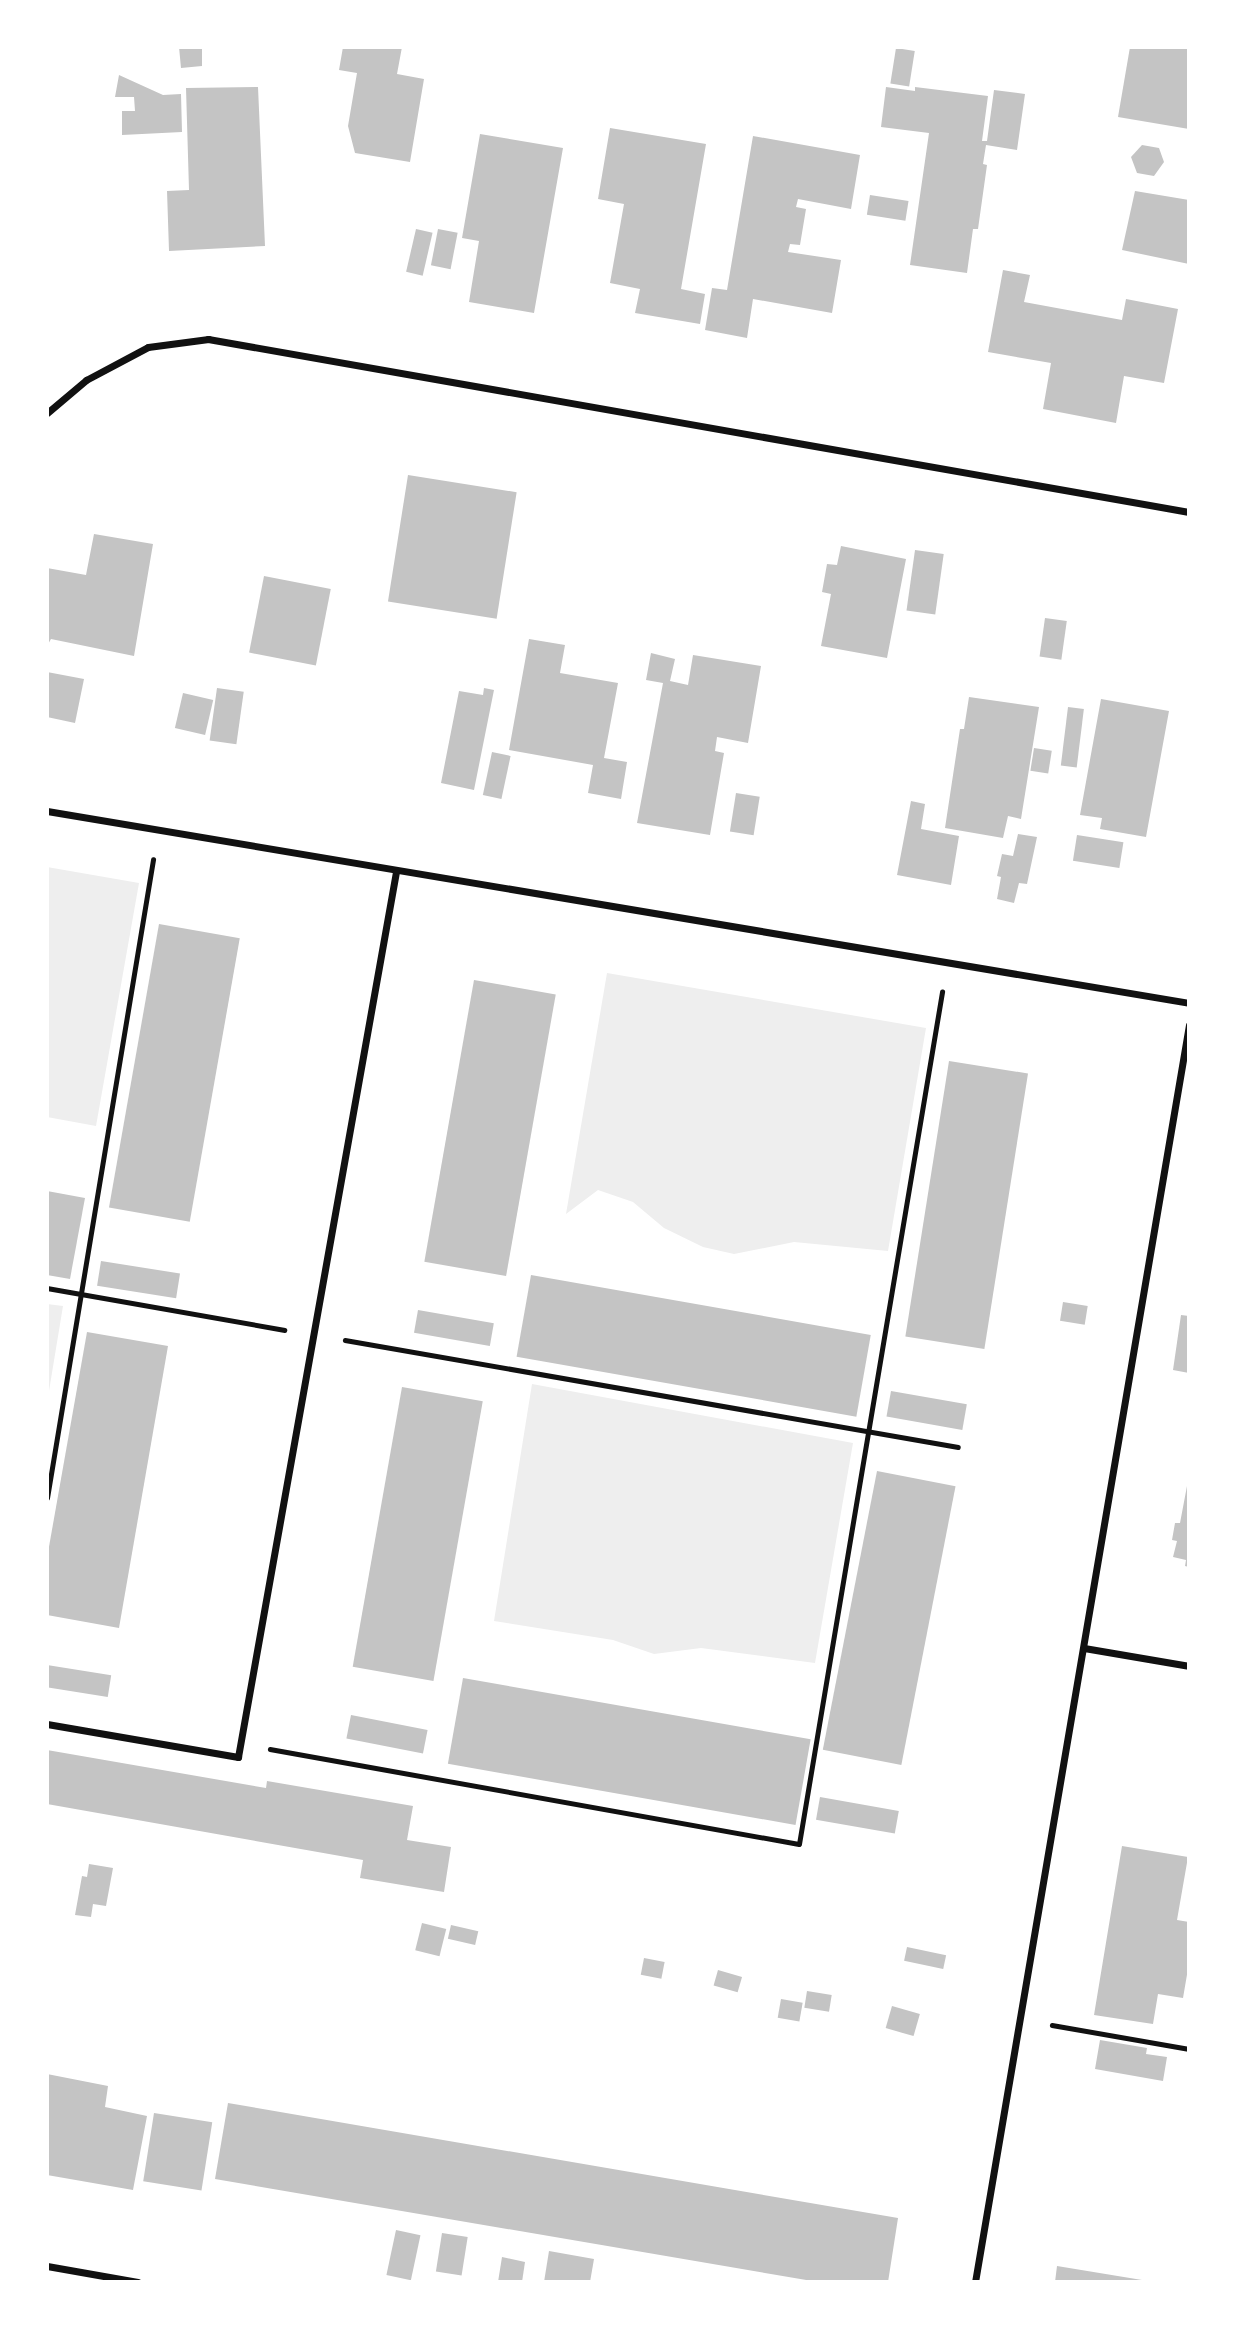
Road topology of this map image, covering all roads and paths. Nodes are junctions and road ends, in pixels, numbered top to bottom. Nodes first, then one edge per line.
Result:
1 (47, 413) edge
2 (1189, 512) edge
3 (47, 811) edge
4 (158, 830) junction
5 (396, 872) junction
6 (947, 963) junction
7 (1189, 1003) edge
8 (1189, 1025) edge
9 (47, 1288) edge
10 (81, 1294) junction
11 (314, 1335) junction
12 (868, 1431) junction
13 (958, 1447) dead end
14 (47, 1498) edge
15 (1084, 1648) junction
16 (1189, 1666) edge
17 (47, 1724) edge
18 (240, 1744) junction
19 (1020, 2019) junction
20 (1189, 2049) edge
21 (47, 2266) edge
22 (138, 2282) edge
23 (975, 2282) edge

1 - 2 street
3 - 4 street
4 - 5 street
4 - 10 path
5 - 6 street
5 - 11 street
6 - 7 street
6 - 12 path
8 - 15 street
9 - 10 path
10 - 11 path
10 - 14 path
11 - 12 path
11 - 18 street
12 - 13 path
12 - 18 path
15 - 16 street
15 - 19 street
17 - 18 street
19 - 20 path
19 - 23 street
21 - 22 street

